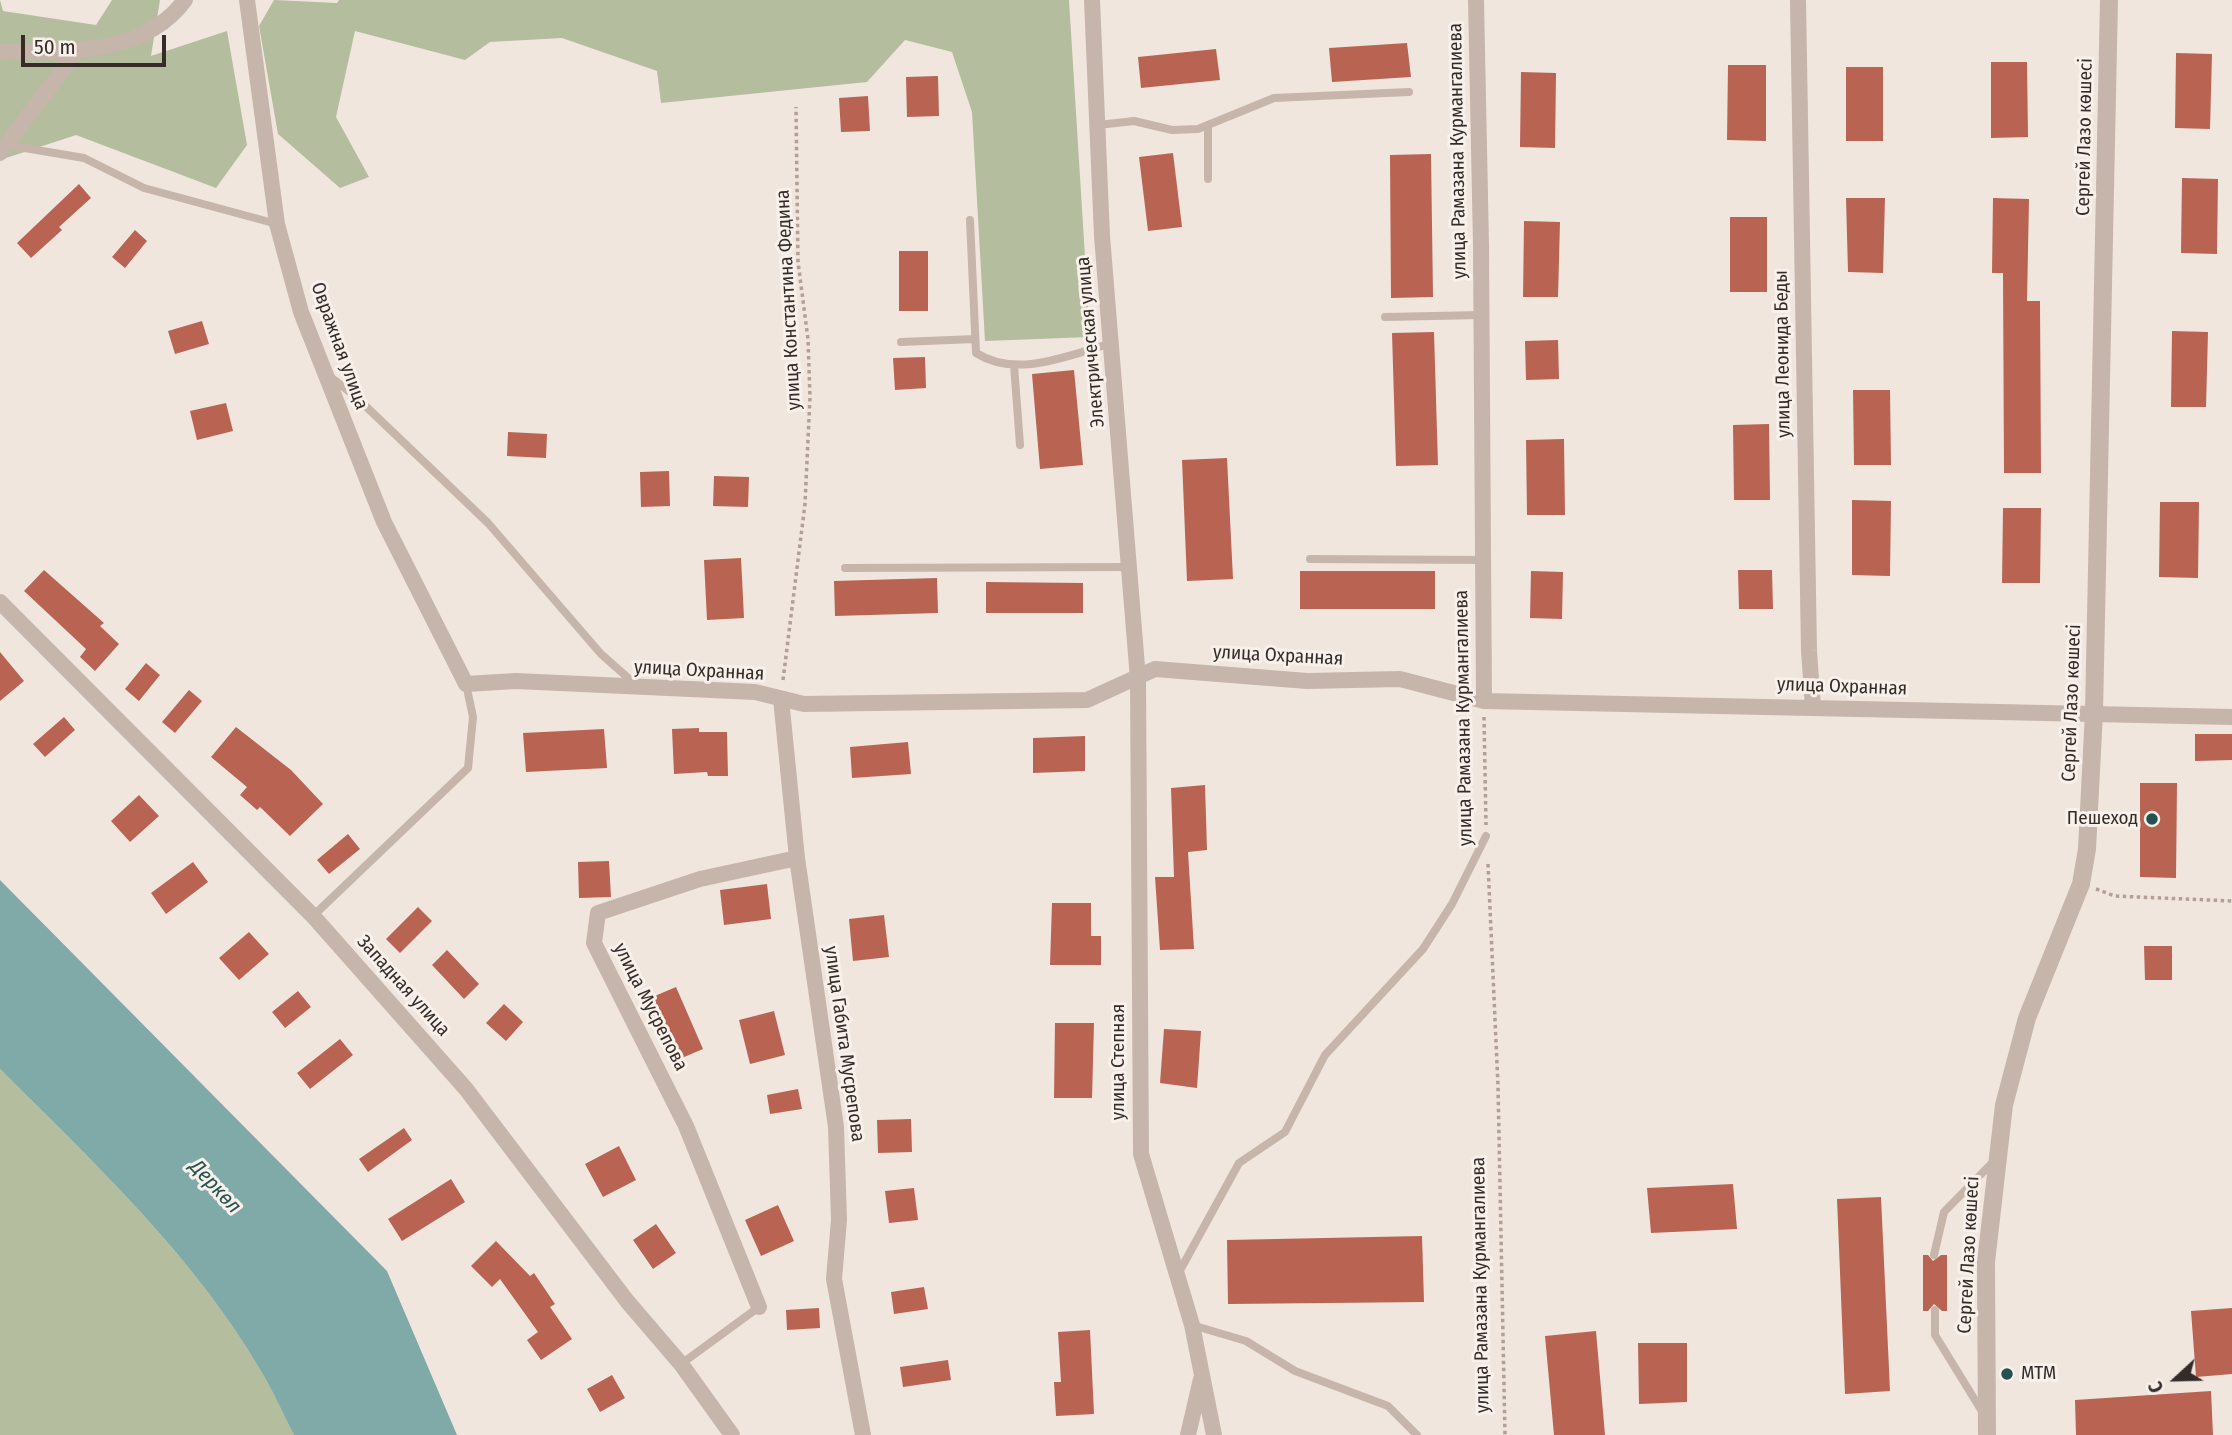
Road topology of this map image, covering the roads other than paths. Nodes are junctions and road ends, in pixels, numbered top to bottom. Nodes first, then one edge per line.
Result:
1 (185, 0) edge
2 (247, 0) edge
3 (1092, 0) edge
4 (1476, 0) edge
5 (1798, 0) edge
6 (2109, 0) edge
7 (77, 51) junction
8 (0, 52) edge
9 (1409, 92) dead end
10 (1098, 125) junction
11 (1208, 126) junction
12 (4, 149) edge
13 (1208, 178) dead end
14 (970, 220) dead end
15 (277, 224) junction
16 (1482, 315) junction
17 (1385, 317) dead end
18 (975, 340) junction
19 (901, 342) dead end
20 (1112, 343) junction
21 (1014, 365) junction
22 (327, 374) junction
23 (1020, 445) dead end
24 (1310, 559) dead end
25 (1483, 560) junction
26 (1129, 567) junction
27 (845, 568) dead end
28 (0, 602) edge
29 (1138, 679) junction
30 (466, 684) junction
31 (640, 689) junction
32 (781, 699) junction
33 (1484, 701) junction
34 (1813, 707) junction
35 (2094, 712) junction
36 (2232, 716) edge
37 (1486, 836) road end
38 (797, 858) junction
39 (313, 916) junction
40 (1996, 1159) junction
41 (1934, 1255) dead end
42 (1178, 1274) junction
43 (759, 1307) joint
44 (1935, 1310) dead end
45 (1192, 1325) junction
46 (681, 1364) junction
47 (1202, 1374) junction
48 (1985, 1416) junction
49 (732, 1435) edge
50 (863, 1435) edge
51 (1188, 1435) edge
52 (1214, 1435) edge
53 (1417, 1435) edge
54 (1987, 1435) edge

1 - 7 street
2 - 15 street, Овражная улица
3 - 10 street, Электрическая улица
4 - 16 street, улица Рамазана Курмангалиева
5 - 34 street, улица Леонида Беды
6 - 35 street, Сергей Лазо көшесі
7 - 8 street
7 - 12 street
9 - 11 lane
10 - 11 lane
10 - 20 street, Электрическая улица
11 - 13 lane
12 - 15 lane
14 - 18 lane
15 - 22 street, Овражная улица
16 - 17 lane
16 - 25 street, улица Рамазана Курмангалиева
18 - 19 lane
18 - 21 lane
20 - 21 lane
20 - 26 street, Электрическая улица
21 - 23 lane
22 - 30 street, Овражная улица
22 - 31 lane
24 - 25 lane
25 - 33 street, улица Рамазана Курмангалиева
26 - 27 lane
26 - 29 street, Электрическая улица
28 - 39 street, Западная улица
29 - 32 street, улица Охранная
29 - 33 street, улица Охранная
29 - 42 street, улица Степная
30 - 31 street, улица Охранная
30 - 39 lane
31 - 32 street, улица Охранная
32 - 38 street, улица Габита Мусрепова
33 - 34 street, улица Охранная
34 - 35 street, улица Охранная
35 - 36 street, улица Охранная
35 - 40 street, Сергей Лазо көшесі
37 - 42 lane
38 - 43 street, улица Мусрепова
38 - 50 street, улица Габита Мусрепова
39 - 46 street, Западная улица
40 - 41 lane
40 - 48 street, Сергей Лазо көшесі
42 - 45 street, улица Степная
43 - 46 lane
44 - 48 lane
45 - 47 street, улица Степная
45 - 53 lane
46 - 49 street, Западная улица
47 - 51 street
47 - 52 street, улица Степная
48 - 54 street, Сергей Лазо көшесі

